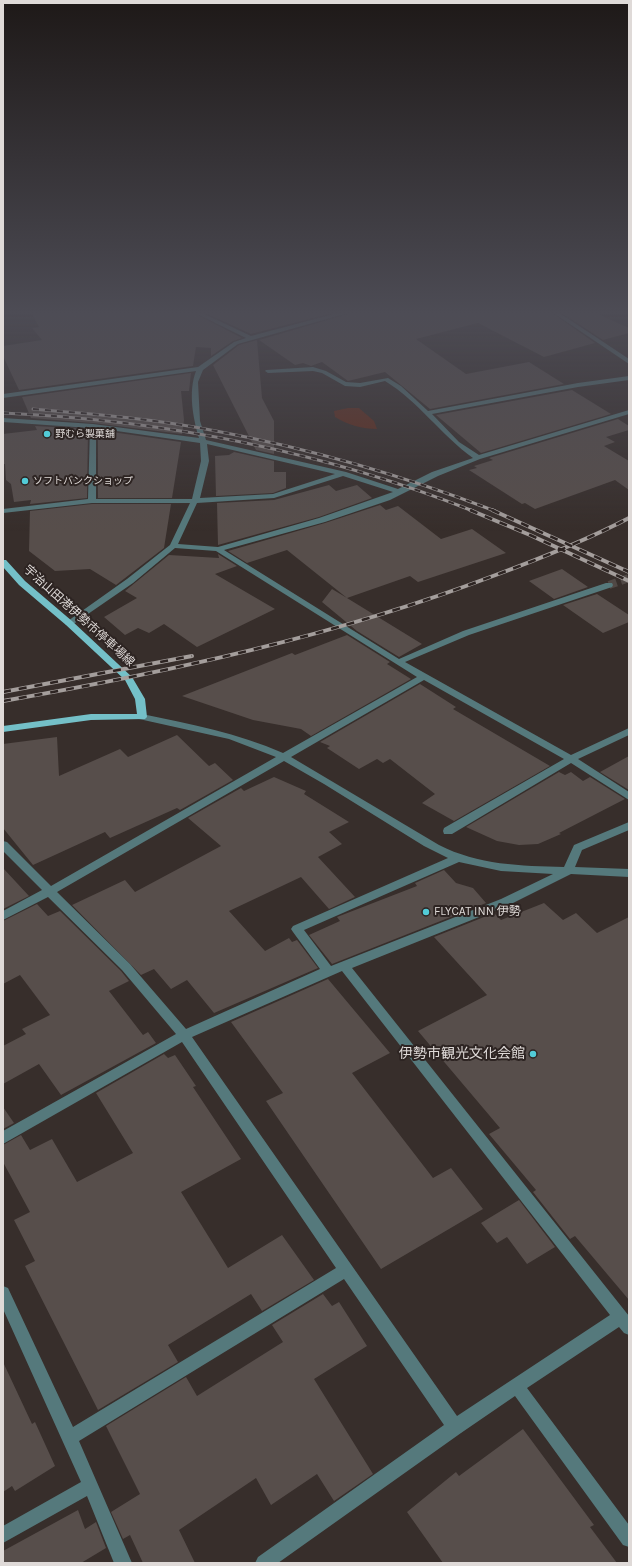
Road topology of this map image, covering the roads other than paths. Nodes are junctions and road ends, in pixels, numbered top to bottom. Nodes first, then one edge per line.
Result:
1 (83, 385) edge
2 (195, 385) edge
3 (396, 385) edge
4 (578, 385) edge
5 (3, 396) edge
6 (629, 412) edge
7 (427, 414) junction
8 (3, 420) edge
9 (93, 426) junction
10 (203, 441) junction
11 (478, 458) junction
12 (343, 474) junction
13 (399, 492) junction
14 (92, 501) junction
15 (195, 501) junction
16 (3, 511) edge
17 (173, 546) junction
18 (218, 549) junction
19 (3, 562) edge
20 (608, 585) tunnel mouth
21 (69, 623) junction
22 (398, 662) junction
23 (423, 677) junction
24 (142, 717) junction
25 (3, 729) edge
26 (629, 731) edge
27 (284, 757) junction
28 (571, 759) junction
29 (629, 797) edge
30 (629, 826) edge
31 (448, 831) dead end
32 (3, 845) edge
33 (458, 858) junction
34 (567, 872) junction
35 (629, 874) edge
36 (50, 891) junction
37 (3, 916) edge
38 (344, 966) junction
39 (328, 971) junction
40 (184, 1035) junction
41 (3, 1138) edge
42 (347, 1269) junction
43 (3, 1293) edge
44 (625, 1323) edge
45 (516, 1385) junction
46 (455, 1427) junction
47 (70, 1438) junction
48 (91, 1485) junction
49 (3, 1535) edge
50 (629, 1539) edge
51 (123, 1563) edge
52 (264, 1563) edge

1 - 5 street
2 - 10 street
3 - 7 street
4 - 7 street
6 - 11 street
7 - 11 street
8 - 9 street
9 - 10 street
9 - 14 street
10 - 12 street
10 - 15 street
11 - 13 street
12 - 13 street
12 - 15 street
13 - 18 street
14 - 15 street
14 - 16 street
15 - 17 street
17 - 18 street
17 - 21 street
18 - 22 street
19 - 21 main road, 宇治山田港伊勢市停車場線
20 - 22 street
21 - 24 main road, 宇治山田港伊勢市停車場線
22 - 23 street
23 - 27 street
23 - 28 street
24 - 25 main road
24 - 27 street
26 - 28 street
27 - 33 street
27 - 36 street
28 - 29 street
28 - 31 street
30 - 34 street
32 - 36 street
33 - 34 street
33 - 39 street
34 - 35 street
34 - 38 street
36 - 37 street
36 - 40 street
38 - 39 street
38 - 44 street
39 - 40 street
40 - 41 street
40 - 42 street
42 - 46 street
42 - 47 street
43 - 47 street
44 - 45 street
45 - 46 street
45 - 50 street
46 - 52 street
47 - 48 street
48 - 49 street
48 - 51 street

